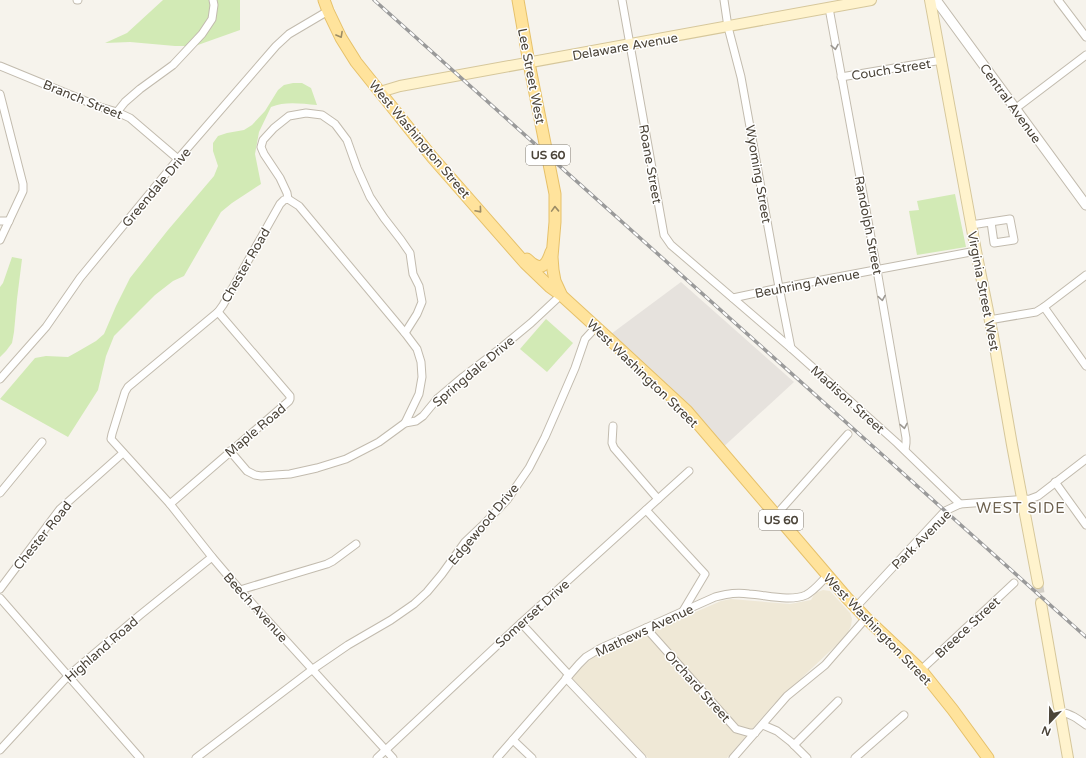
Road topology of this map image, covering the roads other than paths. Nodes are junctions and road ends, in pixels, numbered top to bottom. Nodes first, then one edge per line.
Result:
1 (213, 0) edge
2 (324, 0) edge
3 (518, 0) edge
4 (622, 0) edge
5 (724, 0) edge
6 (871, 0) edge
7 (930, 0) edge
8 (936, 0) edge
9 (1058, 0) edge
10 (828, 4) edge
11 (328, 11) junction
12 (728, 27) junction
13 (1086, 37) edge
14 (630, 45) junction
15 (1086, 55) edge
16 (942, 60) junction
17 (529, 63) junction
18 (0, 66) edge
19 (841, 77) junction
20 (380, 92) junction
21 (0, 94) edge
22 (1015, 109) junction
23 (117, 112) junction
24 (4, 124) edge
25 (178, 159) junction
26 (288, 199) junction
27 (1086, 205) edge
28 (0, 221) edge
29 (9, 221) junction
30 (991, 222) dead end
31 (971, 225) junction
32 (0, 240) edge
33 (506, 240) junction
34 (553, 247) junction
35 (976, 251) junction
36 (877, 270) junction
37 (1086, 275) edge
38 (779, 288) junction
39 (561, 295) junction
40 (733, 298) junction
41 (1044, 308) junction
42 (218, 312) junction
43 (989, 320) junction
44 (596, 327) junction
45 (405, 333) junction
46 (791, 348) junction
47 (1086, 366) edge
48 (0, 379) edge
49 (405, 423) junction
50 (612, 426) dead end
51 (848, 434) dead end
52 (42, 442) dead end
53 (905, 450) junction
54 (230, 451) junction
55 (123, 453) junction
56 (1086, 459) edge
57 (689, 471) dead end
58 (1055, 482) junction
59 (0, 493) edge
60 (658, 499) junction
61 (1022, 499) junction
62 (170, 504) junction
63 (960, 504) junction
64 (646, 510) junction
65 (776, 515) junction
66 (1086, 525) edge
67 (356, 544) dead end
68 (212, 557) junction
69 (827, 576) junction
70 (1014, 583) dead end
71 (1038, 583) tunnel mouth
72 (0, 589) edge
73 (240, 590) junction
74 (0, 598) edge
75 (1041, 603) tunnel mouth
76 (855, 608) junction
77 (683, 611) junction
78 (866, 618) junction
79 (521, 623) junction
80 (646, 628) junction
81 (313, 669) junction
82 (921, 670) junction
83 (68, 676) junction
84 (568, 676) junction
85 (838, 701) dead end
86 (1060, 712) junction
87 (904, 715) dead end
88 (763, 725) junction
89 (1086, 725) edge
90 (755, 733) junction
91 (513, 740) junction
92 (794, 745) junction
93 (0, 750) edge
94 (386, 750) junction
95 (140, 758) edge
96 (196, 758) edge
97 (377, 758) edge
98 (393, 758) edge
99 (497, 758) edge
100 (532, 758) edge
101 (642, 758) edge
102 (733, 758) edge
103 (807, 758) edge
104 (855, 758) edge
105 (987, 758) edge
106 (1068, 758) edge

1 - 23 street
2 - 11 main road, West Washington Street / US 60
3 - 17 main road, Lee Street West / US 60
4 - 14 street, Roane Street
5 - 12 street, Wyoming Street
6 - 10 main road, Delaware Avenue
7 - 16 main road, Virginia Street West
8 - 22 street, Central Avenue
9 - 13 street
10 - 12 main road, Delaware Avenue
10 -> 19 street, Randolph Street
11 -> 20 main road, West Washington Street / US 60
11 - 25 street, Greendale Drive
12 - 14 main road, Delaware Avenue
12 - 38 street, Wyoming Street
14 - 17 main road, Delaware Avenue
14 - 40 street, Roane Street
15 - 22 street
16 - 19 street, Couch Street
16 - 31 main road, Virginia Street West
17 - 20 main road, Delaware Avenue
34 -> 17 main road, Lee Street West / US 60
18 - 23 street, Branch Street
19 - 36 street, Randolph Street
20 -> 33 main road, West Washington Street / US 60
21 - 24 street
22 - 27 street, Central Avenue
23 - 25 street, Branch Street
24 - 29 street
25 - 48 street, Greendale Drive
26 - 42 street, Chester Road
26 - 45 street
26 - 45 street
28 - 29 street
29 - 32 street
30 - 31 street
31 - 35 main road, Virginia Street West
33 - 34 main road
33 - 39 main road, West Washington Street / US 60
34 - 39 main road, Lee Street West / US 60
35 - 36 street, Beuhring Avenue
35 - 43 main road, Virginia Street West
36 - 38 street, Beuhring Avenue
36 -> 53 street, Randolph Street
37 - 41 street
38 - 40 street, Beuhring Avenue
38 - 46 street, Wyoming Street
39 - 44 main road, West Washington Street / US 60
39 - 49 street, Springdale Drive
40 - 46 street, Madison Street
41 - 43 street
41 - 47 street
42 - 54 street, Maple Road
42 - 55 street, Chester Road
43 - 61 main road, Virginia Street West
44 - 65 main road, West Washington Street / US 60
44 - 81 street, Edgewood Drive
45 - 49 street
46 - 53 street, Madison Street
49 - 54 street, Springdale Drive
50 - 60 street
51 - 65 street
52 - 59 street
53 - 63 street, Madison Street
54 - 62 street, Maple Road
55 - 62 street, Beech Avenue
55 - 72 street, Chester Road
56 - 58 street, Park Avenue
57 - 60 street, Somerset Drive
58 - 61 street, Park Avenue
58 - 66 street
60 - 64 street, Somerset Drive
61 - 63 street, Park Avenue
61 - 71 main road, Virginia Street West
62 - 68 street, Beech Avenue
63 - 76 street, Park Avenue
64 - 77 street
64 - 79 street, Somerset Drive
65 - 69 main road, West Washington Street / US 60
67 - 73 street
68 - 73 street, Beech Avenue
68 - 83 street, Highland Road
69 - 76 main road, West Washington Street / US 60
69 - 77 street, Mathews Avenue
70 - 82 street, Breece Street
73 - 81 street, Beech Avenue
74 - 83 street
75 - 86 main road
76 - 78 main road, West Washington Street / US 60
77 - 80 street, Mathews Avenue
78 - 82 main road, West Washington Street / US 60
78 - 88 street
79 - 84 street
79 - 94 street, Somerset Drive
80 - 84 street, Mathews Avenue
80 - 90 street, Orchard Street
81 - 94 street, Beech Avenue
81 - 96 street, Edgewood Drive
82 - 105 main road, West Washington Street / US 60
83 - 93 street, Highland Road
83 - 95 street
84 - 91 street, Mathews Avenue
84 - 101 street
85 - 92 street
86 - 89 street
86 - 106 main road
87 - 104 street
88 - 90 street
88 - 92 street
90 - 102 street
91 - 99 street, Mathews Avenue
91 - 100 street
92 - 103 street
94 - 97 street, Somerset Drive
94 - 98 street, Beech Avenue

